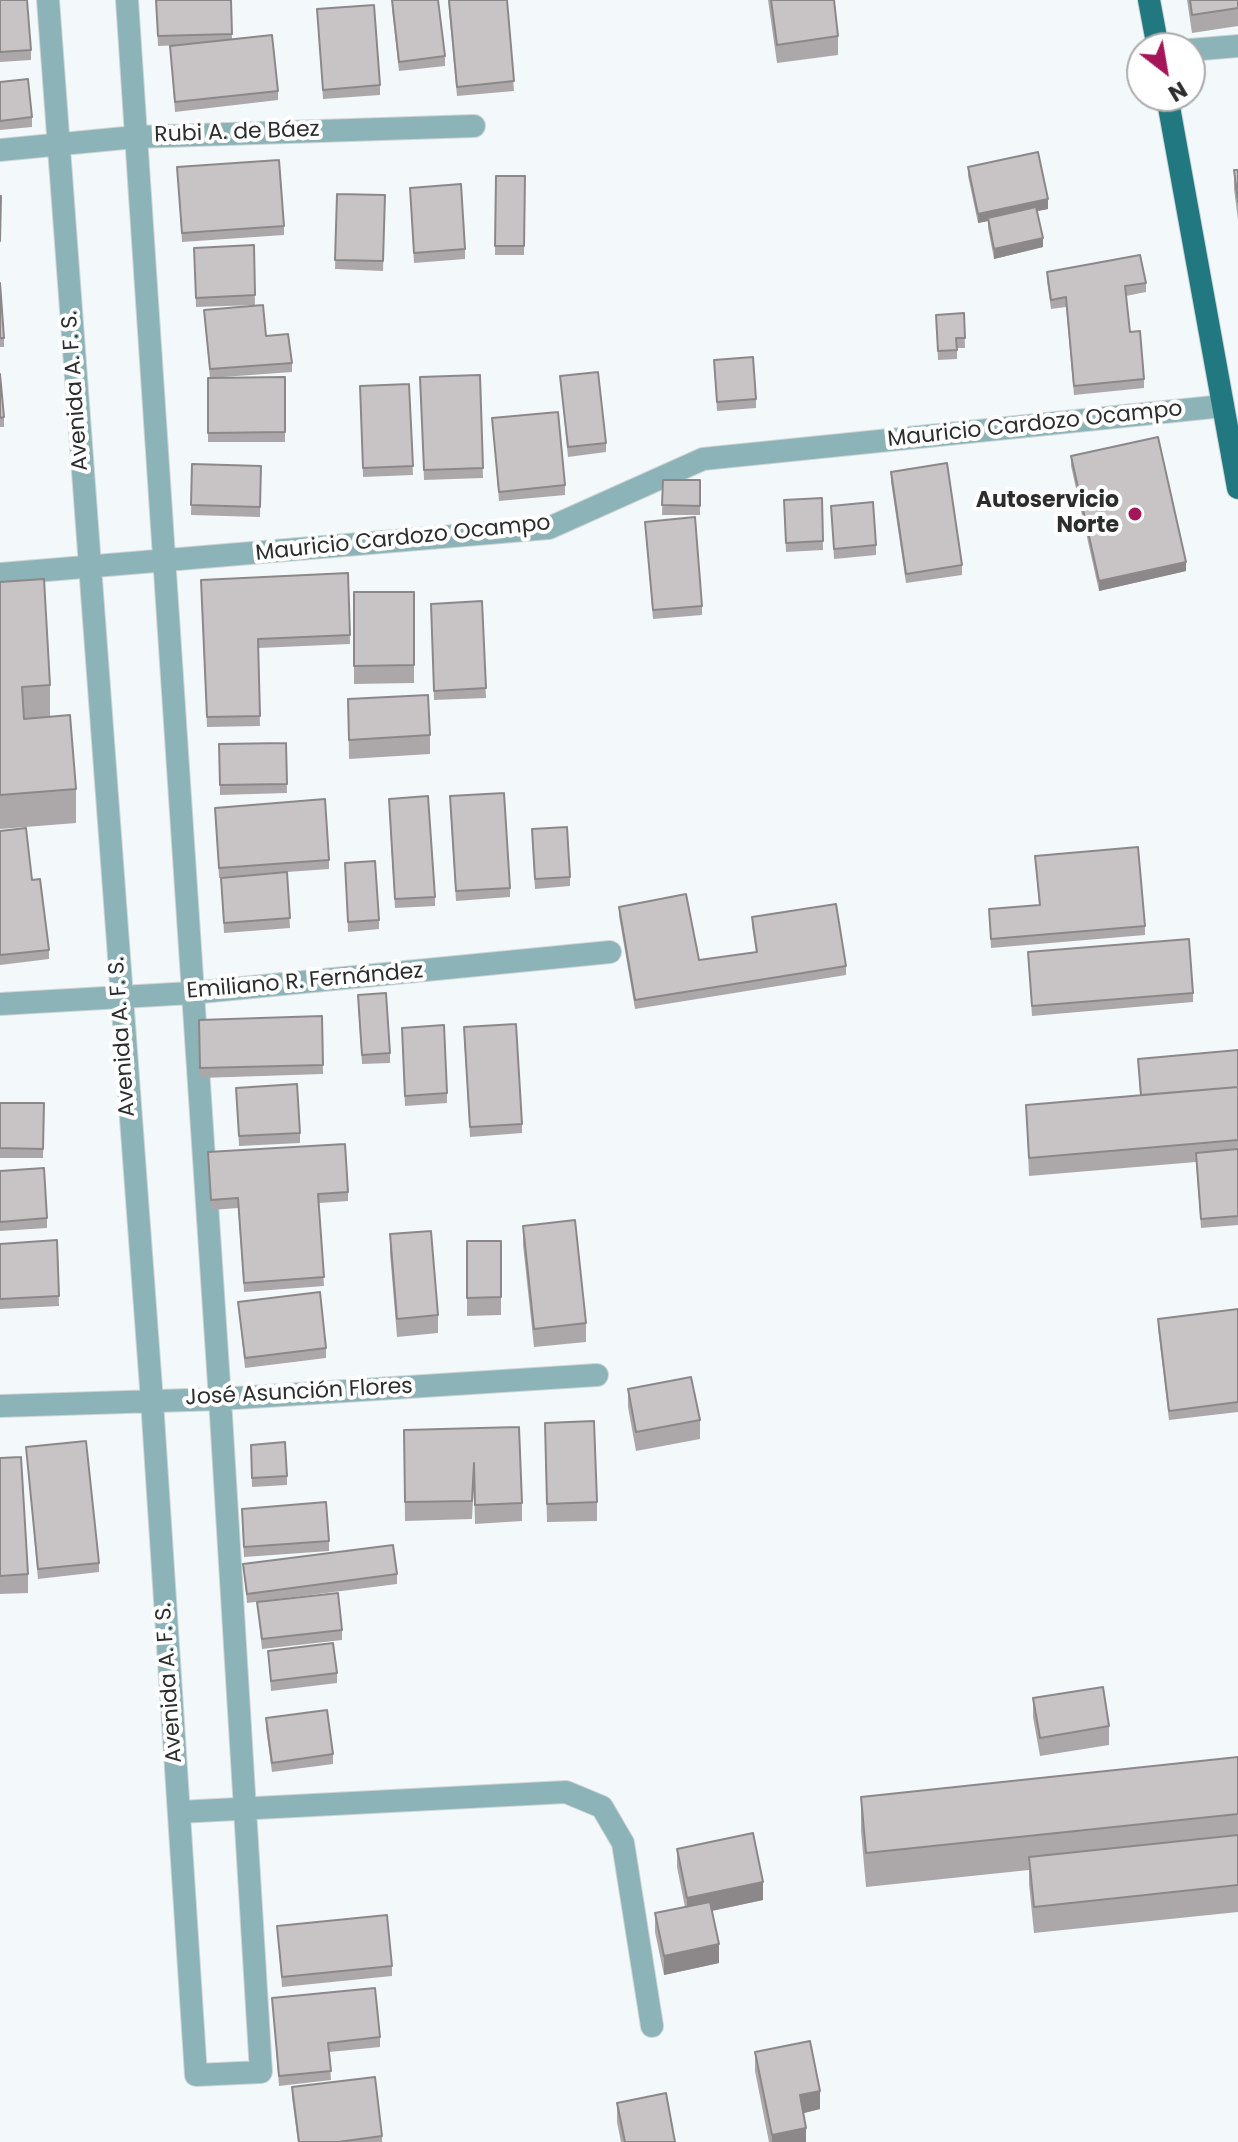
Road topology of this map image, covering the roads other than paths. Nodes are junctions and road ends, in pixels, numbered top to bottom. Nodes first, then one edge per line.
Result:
1 (48, 0) edge
2 (127, 0) edge
3 (1149, 0) edge
4 (1155, 32) edge
5 (1238, 46) edge
6 (1206, 49) edge
7 (1170, 112) edge
8 (474, 126) dead end
9 (135, 137) junction
10 (58, 143) junction
11 (0, 150) edge
12 (1223, 406) junction
13 (1238, 488) edge
14 (162, 563) junction
15 (88, 568) junction
16 (0, 574) edge
17 (610, 952) dead end
18 (191, 993) junction
19 (119, 996) junction
20 (0, 1004) edge
21 (597, 1375) dead end
22 (220, 1399) junction
23 (152, 1401) junction
24 (0, 1406) edge
25 (245, 1809) junction
26 (179, 1812) junction
27 (652, 2026) dead end

1 - 10 street, Avenida A. F. S.
2 - 9 street
3 - 4 main road
5 - 6 street
7 - 12 main road
8 - 9 street, Rubi A. de Báez
9 - 10 street, Rubi A. de Báez
9 - 14 street
10 - 11 street, Rubi A. de Báez
10 - 15 street, Avenida A. F. S.
12 - 13 main road
12 - 14 street, Mauricio Cardozo Ocampo
14 - 15 street, Mauricio Cardozo Ocampo
14 - 18 street
15 - 16 street, Mauricio Cardozo Ocampo
15 - 19 street, Avenida A. F. S.
17 - 18 street, Emiliano R. Fernández
18 - 19 street, Emiliano R. Fernández
18 - 22 street
19 - 20 street, Emiliano R. Fernández
19 - 23 street, Avenida A. F. S.
21 - 22 street, José Asunción Flores
22 - 23 street, José Asunción Flores
22 - 25 street
23 - 24 street, José Asunción Flores
23 - 26 street, Avenida A. F. S.
25 - 26 street
25 - 26 street, Avenida A. F. S.
25 - 27 street

